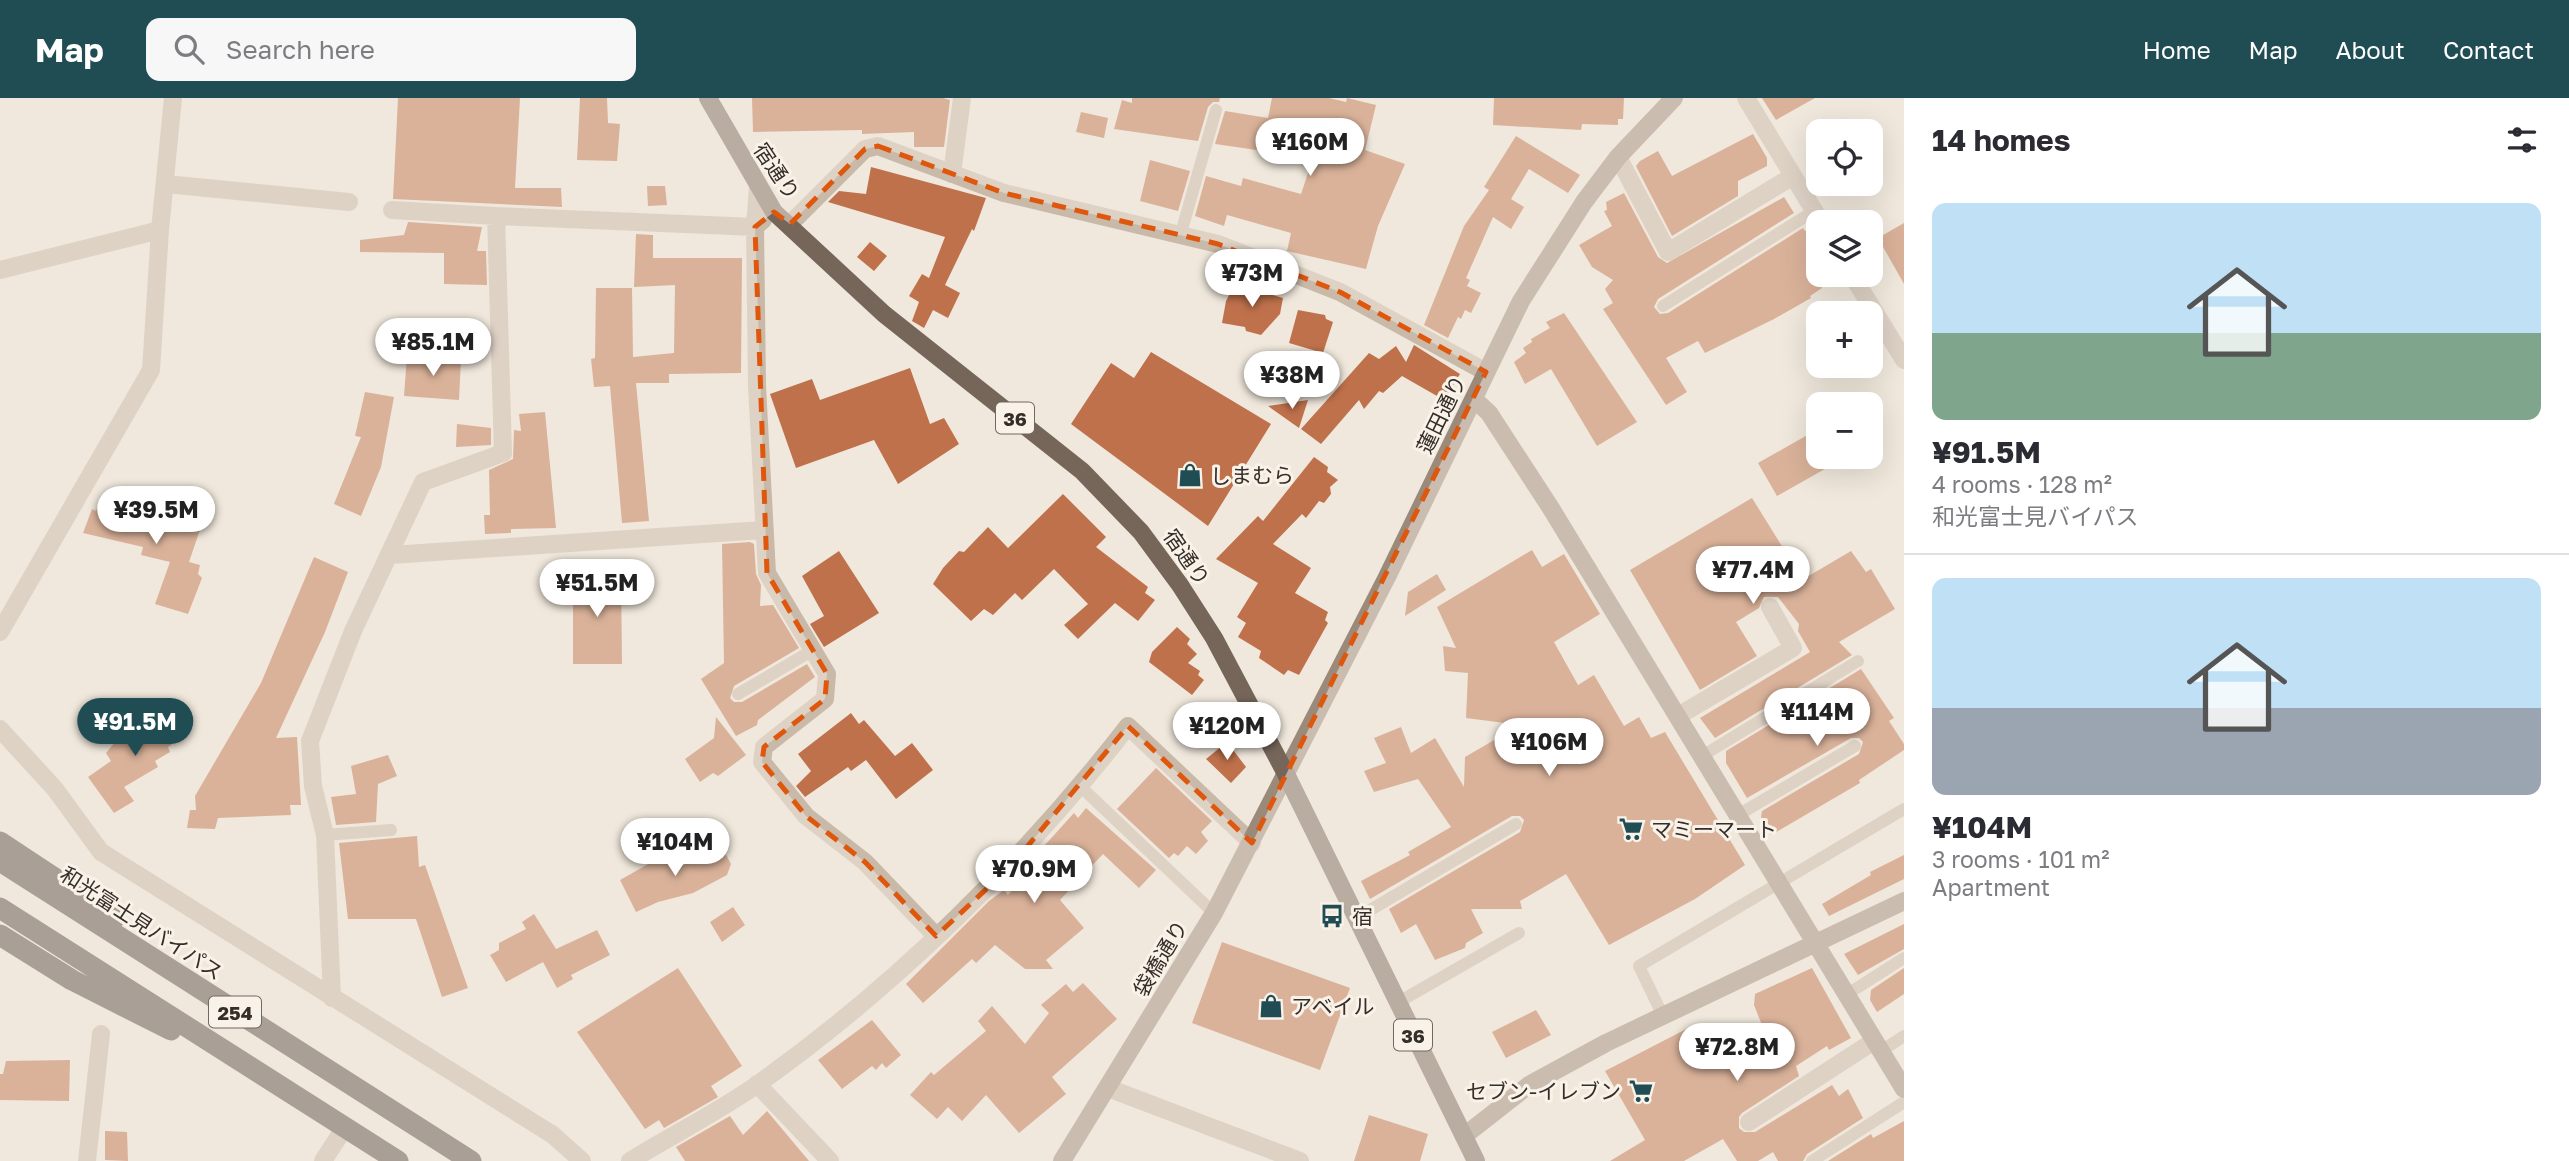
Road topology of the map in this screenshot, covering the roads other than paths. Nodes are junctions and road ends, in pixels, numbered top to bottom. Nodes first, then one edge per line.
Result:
1 (173, 98) edge
2 (708, 98) edge
3 (962, 98) edge
4 (1674, 98) edge
5 (1746, 98) edge
6 (1216, 110) dead end
7 (1618, 157) junction
8 (952, 174) junction
9 (1793, 176) junction
10 (166, 184) junction
11 (758, 187) junction
12 (349, 202) dead end
13 (392, 210) dead end
14 (1813, 210) edge
15 (774, 212) junction
16 (496, 216) junction
17 (1806, 223) edge
18 (790, 224) junction
19 (755, 227) junction
20 (160, 230) junction
21 (1181, 233) junction
22 (0, 270) edge
23 (1859, 287) edge
24 (1662, 306) dead end
25 (1904, 360) edge
26 (1486, 372) junction
27 (1475, 400) junction
28 (762, 530) junction
29 (391, 555) junction
30 (1770, 607) dead end
31 (0, 632) edge
32 (813, 650) junction
33 (1858, 661) dead end
34 (738, 694) dead end
35 (1678, 716) junction
36 (0, 729) edge
37 (1855, 746) dead end
38 (1702, 756) junction
39 (1285, 772) junction
40 (1081, 787) junction
41 (1904, 809) edge
42 (1738, 816) junction
43 (1516, 824) dead end
44 (391, 830) dead end
45 (324, 835) junction
46 (0, 842) edge
47 (1252, 843) junction
48 (0, 861) edge
49 (1779, 884) junction
50 (1904, 901) edge
51 (0, 908) edge
52 (1214, 912) junction
53 (1355, 919) junction
54 (1519, 933) dead end
55 (0, 935) edge
56 (936, 936) junction
57 (1816, 944) junction
58 (1904, 958) edge
59 (160, 965) junction
60 (1846, 995) junction
61 (332, 998) junction
62 (1397, 1003) junction
63 (1663, 1016) junction
64 (101, 1034) dead end
65 (1904, 1036) edge
66 (1878, 1046) junction
67 (757, 1084) junction
68 (1108, 1088) junction
69 (1904, 1089) edge
70 (291, 1090) junction
71 (1904, 1102) edge
72 (1749, 1122) dead end
73 (345, 1127) junction
74 (1470, 1149) edge
75 (87, 1161) edge
76 (323, 1161) edge
77 (398, 1161) edge
78 (471, 1161) edge
79 (582, 1161) edge
80 (630, 1161) edge
81 (831, 1161) edge
82 (1062, 1161) edge
83 (1300, 1161) edge
84 (1812, 1161) edge

1 - 10 street
2 - 11 main road, 宿通り / 36
3 - 8 street
4 - 7 street, 蓮田通り
5 - 9 street
6 - 21 lane
7 - 9 street
7 - 26 street, 蓮田通り
8 - 18 street
8 - 21 street
9 - 14 street
10 - 12 street
10 - 20 street
11 - 15 main road, 宿通り / 36
11 - 19 street
13 - 16 street
15 - 18 main road, 宿通り / 36
15 - 19 street
16 - 19 street
16 - 29 street
17 - 24 lane
18 - 39 main road, 宿通り / 36
19 - 28 street
20 - 22 street
20 - 31 street
21 - 26 street
23 - 25 street
26 - 27 street, 蓮田通り
27 - 35 street
27 - 39 street, 蓮田通り
28 - 29 street
28 - 32 street
29 - 45 street
30 - 35 street
32 - 34 lane
32 - 56 street
33 - 38 lane
35 - 38 street
36 - 61 street
37 - 42 lane
38 - 42 street
39 - 47 street, 袋橋通り
39 - 53 main road, 宿通り / 36
40 - 47 street
40 - 52 lane
40 - 56 street
41 - 49 lane
42 - 49 street
43 - 53 lane
44 - 45 lane
45 - 61 street
46 - 59 highway
47 - 52 street, 袋橋通り
48 - 59 highway, 和光富士見バイパス / 254
49 - 57 street
49 - 63 lane
50 - 57 street
51 - 70 highway, 254
52 - 68 street, 袋橋通り
53 - 62 main road, 宿通り / 36
54 - 62 lane
55 - 70 highway
56 - 67 street
57 - 60 street
57 - 63 street
58 - 60 lane
59 - 78 highway, 和光富士見バイパス / 254
60 - 66 street
61 - 79 street
62 - 74 main road, 宿通り / 36
63 - 74 street
64 - 75 street
65 - 66 lane
66 - 69 street
66 - 72 street
67 - 80 street
67 - 81 street
68 - 82 street, 袋橋通り
68 - 83 street
70 - 73 highway, 254
71 - 84 lane
73 - 76 street
73 - 77 highway, 254

